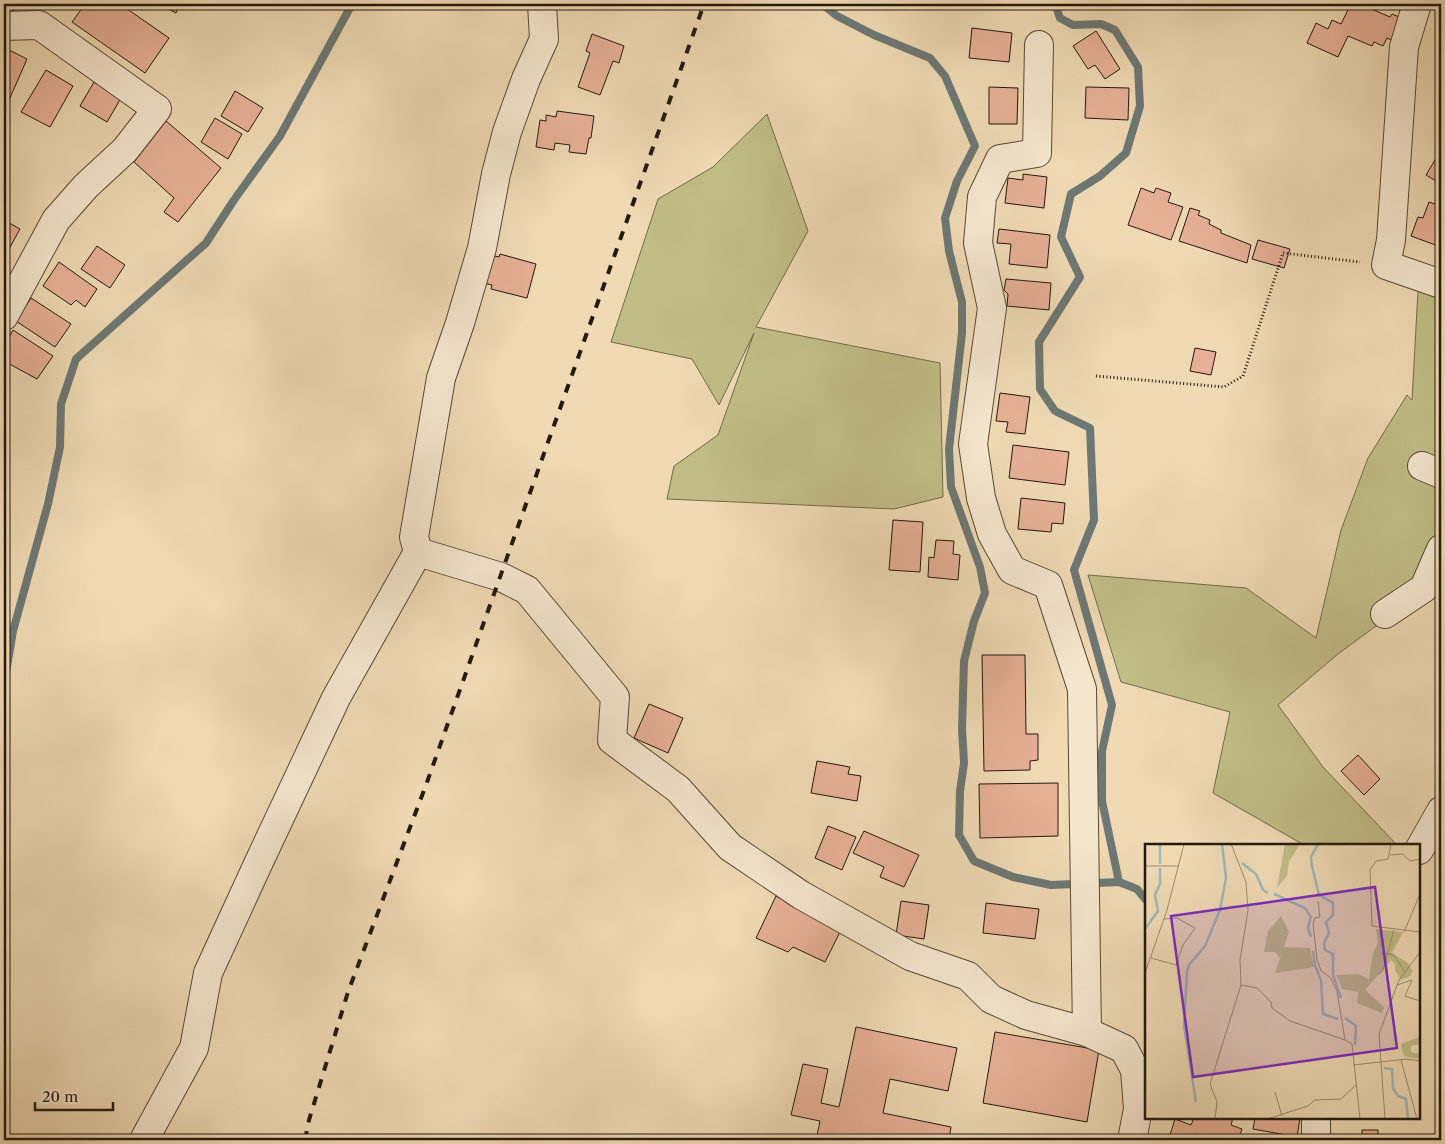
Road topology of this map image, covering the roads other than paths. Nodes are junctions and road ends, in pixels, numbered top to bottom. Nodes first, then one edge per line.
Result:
1 (542, 4) edge
2 (1417, 4) edge
3 (4, 26) edge
4 (1039, 45) dead end
5 (1441, 284) edge
6 (4, 316) edge
7 (1441, 549) edge
8 (418, 552) junction
9 (1385, 614) dead end
10 (1441, 811) edge
11 (1420, 848) edge
12 (1087, 1032) junction
13 (1316, 1119) edge
14 (144, 1140) edge
15 (1132, 1140) edge
16 (1316, 1140) edge

1 - 8 street
2 - 5 street
3 - 6 street
4 - 12 street
7 - 9 street
8 - 12 street
8 - 14 street
10 - 11 street
12 - 15 street
13 - 16 street

